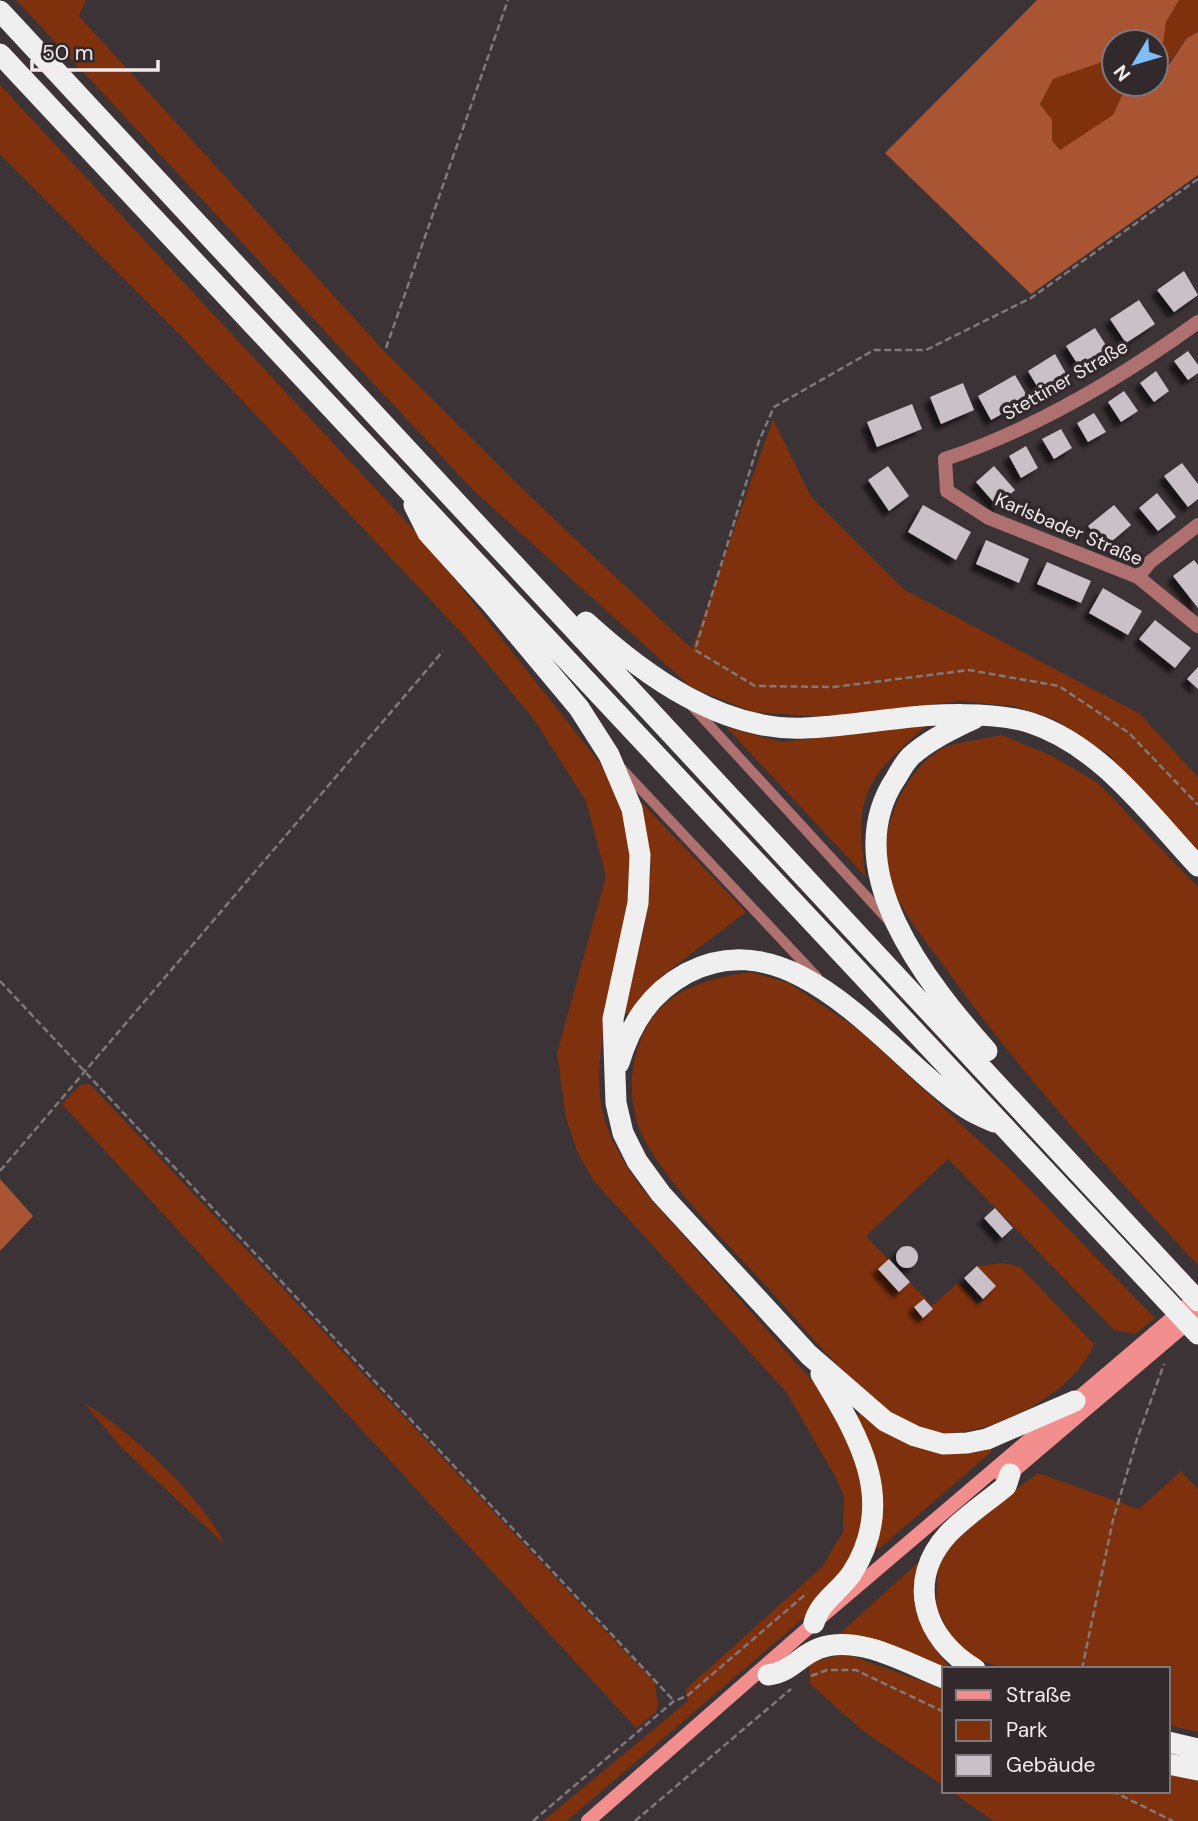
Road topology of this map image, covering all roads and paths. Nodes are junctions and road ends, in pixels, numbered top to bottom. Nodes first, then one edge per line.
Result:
1 (508, 0) edge
2 (0, 11) edge
3 (0, 54) edge
4 (1198, 179) edge
5 (1198, 322) edge
6 (386, 348) dead end
7 (946, 459) joint
8 (404, 484) junction
9 (1198, 525) edge
10 (524, 573) junction
11 (1138, 577) junction
12 (1198, 626) edge
13 (443, 651) dead end
14 (677, 690) junction
15 (977, 717) junction
16 (609, 755) junction
17 (1198, 805) edge
18 (1198, 866) edge
19 (901, 934) junction
20 (0, 981) edge
21 (837, 998) junction
22 (84, 1070) junction
23 (614, 1078) junction
24 (1006, 1093) junction
25 (1007, 1129) junction
26 (0, 1171) edge
27 (1193, 1294) edge
28 (1198, 1314) edge
29 (1198, 1334) edge
30 (809, 1355) junction
31 (1166, 1358) dead end
32 (1075, 1401) junction
33 (1010, 1474) junction
34 (810, 1590) dead end
35 (814, 1623) junction
36 (972, 1667) edge
37 (1082, 1667) edge
38 (768, 1675) junction
39 (942, 1677) edge
40 (802, 1679) dead end
41 (792, 1688) dead end
42 (674, 1701) junction
43 (942, 1711) edge
44 (1170, 1742) edge
45 (1198, 1749) edge
46 (656, 1763) junction
47 (1170, 1764) edge
48 (1198, 1770) edge
49 (1116, 1793) edge
50 (533, 1821) edge
51 (589, 1821) edge
52 (635, 1821) edge
53 (1173, 1821) edge

1 - 6 path
2 - 10 highway
3 - 8 highway
4 - 17 path
5 - 7 street, Stettiner Straße
7 - 11 street, Karlsbader Straße
8 - 16 highway
8 - 25 highway
9 - 11 street
10 - 14 highway
10 - 24 highway
11 - 12 street, Karlsbader Straße
13 - 22 path
14 - 15 highway
14 - 19 lane
15 - 18 highway
15 - 19 highway
16 - 21 lane
16 - 23 highway
19 - 24 highway
20 - 22 path
21 - 23 highway
21 - 25 highway
22 - 26 path
22 - 42 path
23 - 30 highway
24 - 27 highway
25 - 29 highway
27 - 32 main road
28 - 33 main road
30 - 32 highway
30 - 35 highway
31 - 37 path
32 - 35 main road
33 - 36 highway
33 - 38 main road
34 - 42 path
35 - 46 main road
38 - 39 highway
38 - 46 main road
40 - 43 path
41 - 52 path
42 - 50 path
44 - 45 highway
46 - 51 main road
47 - 48 highway
49 - 53 path

